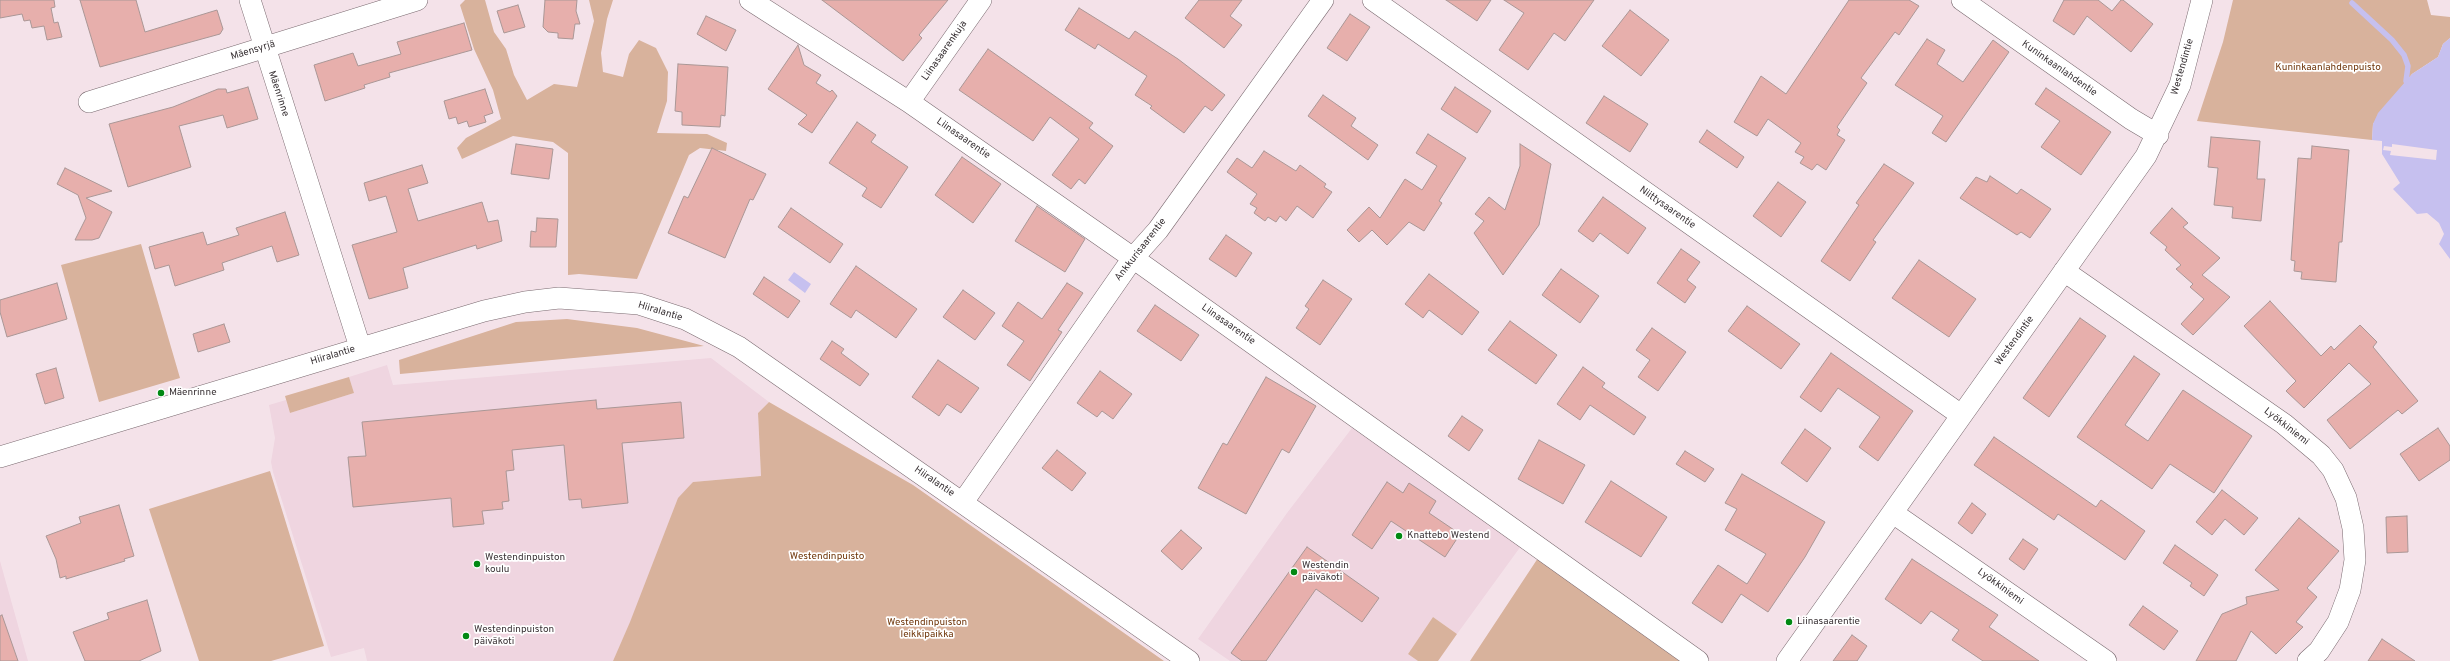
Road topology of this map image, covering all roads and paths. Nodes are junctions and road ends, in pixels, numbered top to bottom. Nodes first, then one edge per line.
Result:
1 (250, 0) edge
2 (417, 0) edge
3 (750, 0) edge
4 (981, 0) edge
5 (1323, 0) edge
6 (1373, 0) edge
7 (1962, 0) edge
8 (2202, 0) edge
9 (264, 48) junction
10 (89, 102) dead end
11 (909, 102) junction
12 (2158, 135) junction
13 (1133, 258) junction
14 (2064, 271) junction
15 (360, 347) junction
16 (1962, 415) junction
17 (0, 458) edge
18 (963, 502) junction
19 (1893, 513) junction
20 (1190, 661) edge
21 (1698, 661) edge
22 (1787, 661) edge
23 (2106, 661) edge
24 (2308, 661) edge

1 - 9 street, Mäenrinne
2 - 9 street, Mäensyrjä
3 - 11 street, Liinasaarentie
4 - 11 street, Liinasaarenkuja
5 - 13 street, Ankkurisaarentie
6 - 16 street, Niittysaarentie
7 - 12 street, Kuninkaanlahdentie
8 - 12 street, Westendintie
9 - 10 street, Mäensyrjä
9 - 15 street, Mäenrinne
11 - 13 street, Liinasaarentie
12 - 14 street, Westendintie
13 - 18 street, Ankkurisaarentie
13 - 21 street, Liinasaarentie
14 - 16 street, Westendintie
14 - 24 street, Lyökkiniemi
15 - 17 street, Hiiralantie
15 - 18 street, Hiiralantie
16 - 19 street, Westendintie
18 - 20 street, Hiiralantie
19 - 22 street, Westendintie
19 - 23 street, Lyökkiniemi

